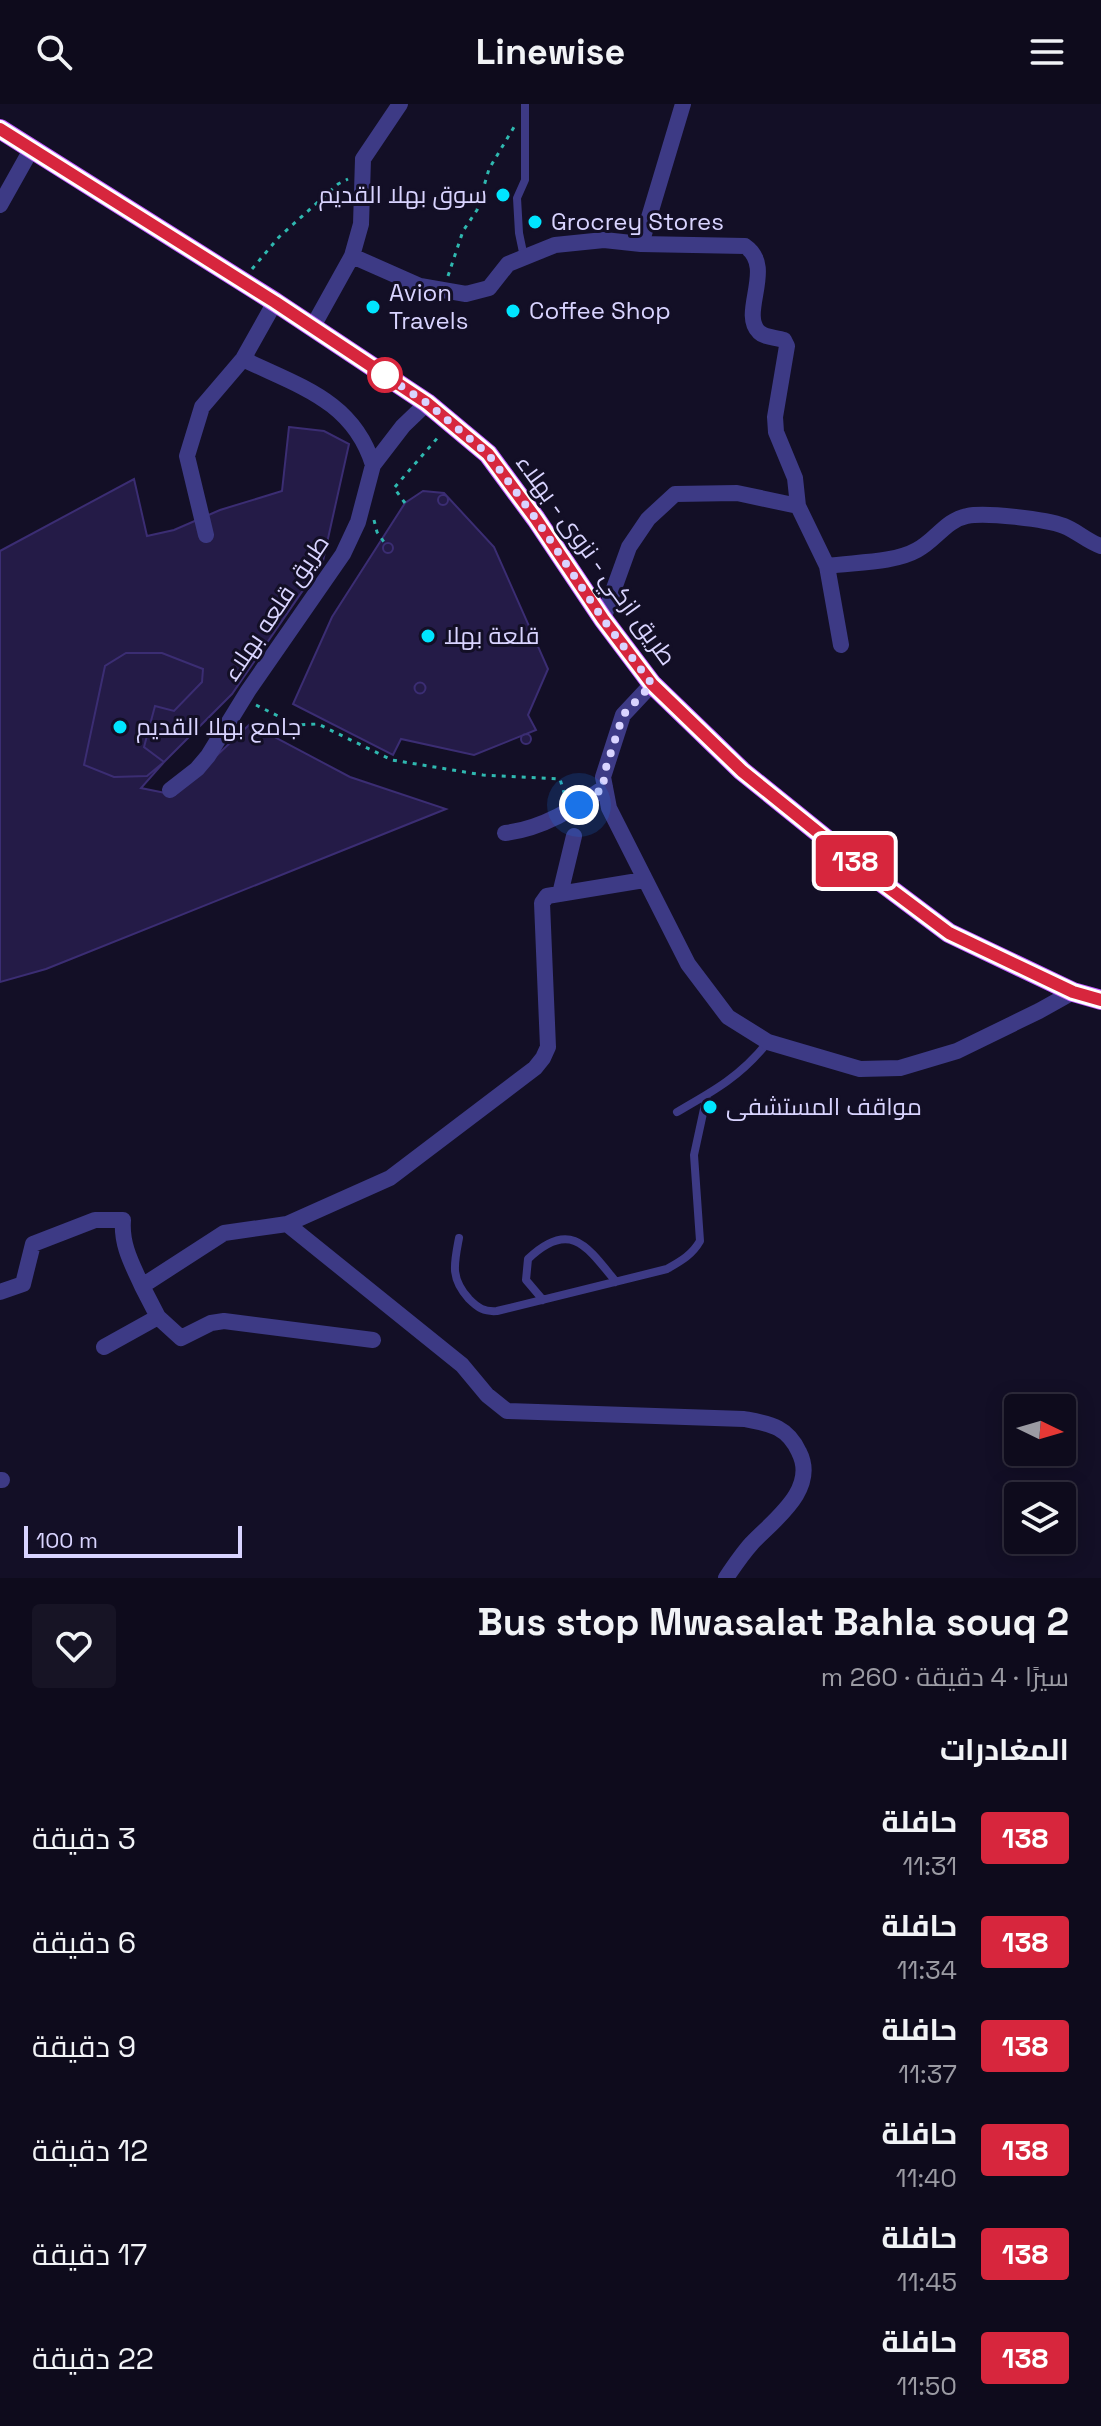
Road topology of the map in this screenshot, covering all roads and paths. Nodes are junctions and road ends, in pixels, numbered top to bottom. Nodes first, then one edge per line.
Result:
1 (400, 104) edge
2 (525, 104) edge
3 (683, 104) edge
4 (516, 122) dead end
5 (0, 129) edge
6 (32, 148) junction
7 (363, 173) junction
8 (0, 205) edge
9 (641, 244) junction
10 (352, 256) junction
11 (524, 258) junction
12 (243, 281) junction
13 (444, 291) junction
14 (275, 302) junction
15 (312, 328) junction
16 (243, 359) junction
17 (427, 403) junction
18 (451, 423) junction
19 (373, 465) junction
20 (405, 503) dead end
21 (798, 506) junction
22 (206, 535) dead end
23 (1100, 547) edge
24 (827, 566) junction
25 (603, 619) junction
26 (841, 645) dead end
27 (652, 684) junction
28 (244, 698) junction
29 (605, 787) junction
30 (170, 790) dead end
31 (568, 811) junction
32 (505, 833) dead end
33 (574, 836) dead end
34 (644, 880) junction
35 (560, 894) junction
36 (1073, 992) junction
37 (1101, 1000) edge
38 (768, 1042) junction
39 (707, 1095) junction
40 (677, 1112) dead end
41 (287, 1224) junction
42 (459, 1238) dead end
43 (616, 1282) junction
44 (142, 1286) junction
45 (0, 1292) edge
46 (543, 1300) junction
47 (158, 1317) junction
48 (373, 1340) dead end
49 (104, 1347) dead end
50 (726, 1578) edge

1 - 7 street
2 - 11 lane
3 - 9 street
4 - 13 path
5 - 6 main road, طريق ازكي - نزوى - بهلاء
6 - 8 street
6 - 12 main road, طريق ازكي - نزوى - بهلاء
7 - 10 street
7 - 12 path
9 - 11 street
9 - 21 street
10 - 13 street
10 - 15 street
11 - 13 street
12 - 14 main road, طريق ازكي - نزوى - بهلاء
14 - 15 main road, طريق ازكي - نزوى - بهلاء
14 - 16 street
15 - 17 main road, طريق ازكي - نزوى - بهلاء
16 - 19 street
16 - 22 street
17 - 18 main road, طريق ازكي - نزوى - بهلاء
17 - 19 street, طريق قلعه بهلاء
18 - 20 path
18 - 25 main road, طريق ازكي - نزوى - بهلاء
19 - 28 street, طريق قلعه بهلاء
21 - 24 street
21 - 25 street
23 - 24 street
24 - 26 street
25 - 27 main road, طريق ازكي - نزوى - بهلاء
27 - 29 street
27 - 36 main road, طريق ازكي - نزوى - بهلاء
28 - 30 street, طريق قلعه بهلاء
28 - 31 path
29 - 31 street
29 - 34 street
31 - 32 street
33 - 35 street
34 - 35 street
34 - 38 street
35 - 41 street
36 - 37 main road, طريق ازكي - نزوى - بهلاء
36 - 38 street
38 - 39 lane
39 - 40 lane
39 - 43 lane
41 - 44 street
41 - 50 street
42 - 46 lane
43 - 46 lane
43 - 46 lane
44 - 45 street
44 - 47 street
47 - 48 street
47 - 49 street

